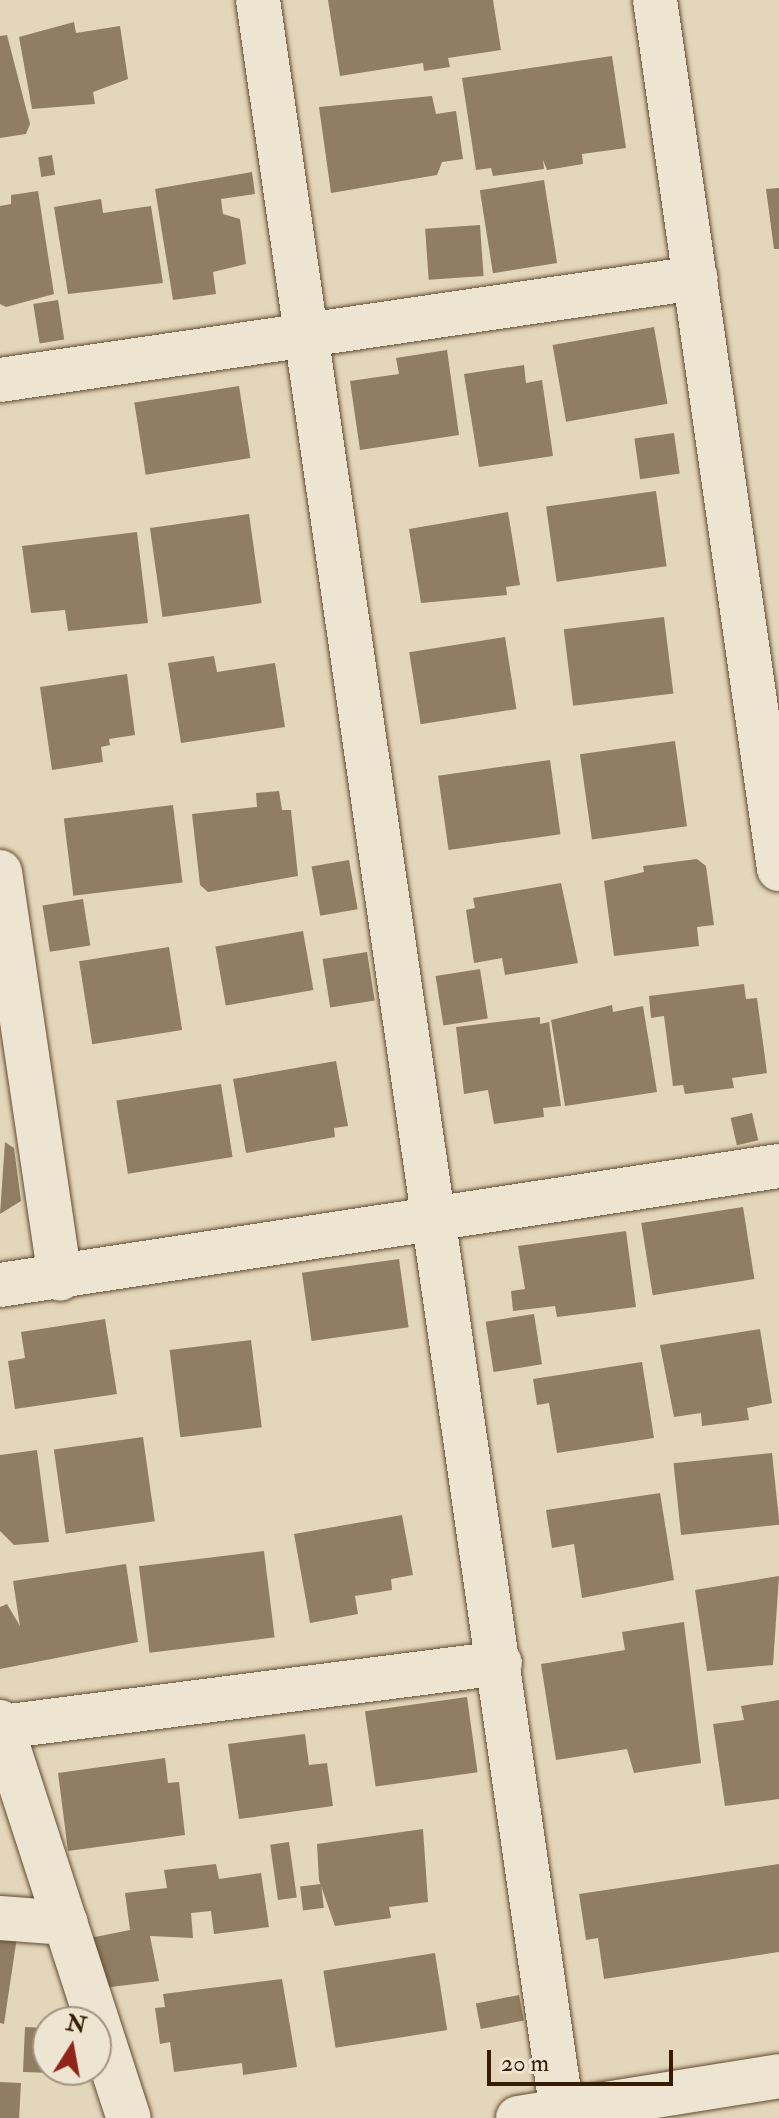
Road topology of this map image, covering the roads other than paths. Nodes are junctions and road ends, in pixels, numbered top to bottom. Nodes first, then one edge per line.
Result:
1 (258, 0) edge
2 (655, 0) edge
3 (696, 278) junction
4 (306, 336) junction
5 (0, 380) edge
6 (779, 869) edge
7 (0, 872) edge
8 (779, 1166) edge
9 (435, 1224) junction
10 (60, 1279) junction
11 (0, 1285) edge
12 (500, 1663) junction
13 (1, 1724) edge
14 (0, 1918) edge
15 (66, 1923) junction
16 (779, 2076) edge
17 (562, 2114) edge
18 (129, 2118) edge
19 (518, 2118) edge

1 - 4 street
2 - 3 street
3 - 4 street
3 - 6 street
4 - 5 street
4 - 9 street
7 - 10 street
8 - 9 street
9 - 10 street
9 - 12 street
10 - 11 street
12 - 13 street
12 - 17 street
13 - 15 street
14 - 15 street
15 - 18 street
16 - 17 street
17 - 19 street

